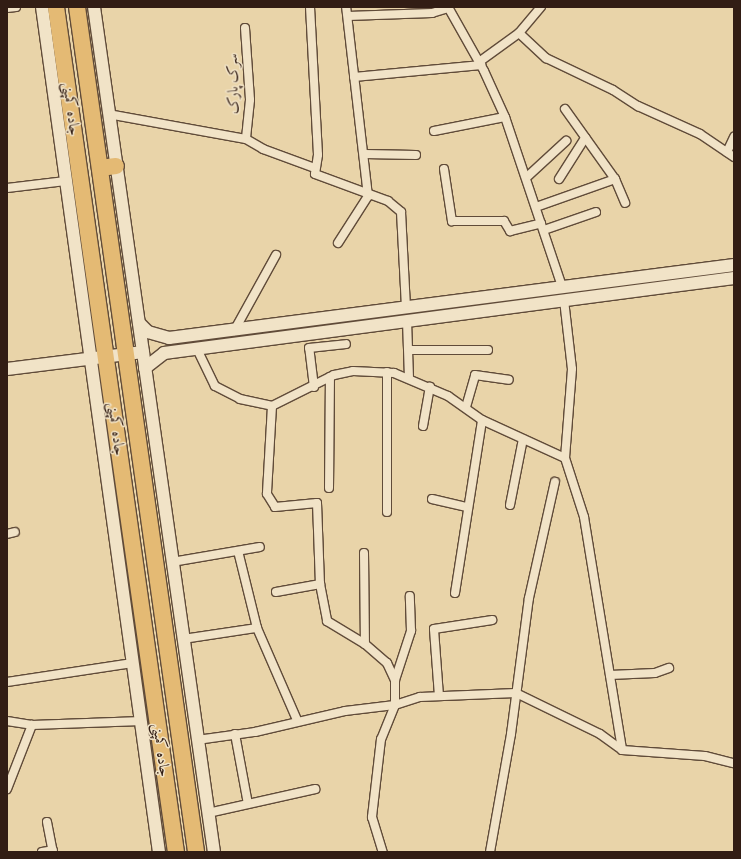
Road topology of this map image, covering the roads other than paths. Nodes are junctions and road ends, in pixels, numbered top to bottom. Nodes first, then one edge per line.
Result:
1 (16, 7) edge
2 (42, 7) edge
3 (56, 7) edge
4 (77, 7) edge
5 (94, 7) edge
6 (310, 7) edge
7 (448, 7) edge
8 (540, 7) edge
9 (7, 8) edge
10 (347, 11) edge
11 (246, 28) dead end
12 (519, 33) junction
13 (480, 63) junction
14 (354, 77) junction
15 (565, 109) dead end
16 (108, 114) junction
17 (505, 117) junction
18 (434, 131) dead end
19 (734, 137) edge
20 (585, 138) junction
21 (246, 139) junction
22 (566, 141) dead end
23 (365, 154) junction
24 (416, 155) dead end
25 (731, 155) edge
26 (116, 166) junction
27 (100, 168) junction
28 (315, 168) junction
29 (444, 169) dead end
30 (528, 176) junction
31 (559, 179) dead end
32 (615, 179) junction
33 (66, 181) junction
34 (7, 188) edge
35 (368, 196) junction
36 (625, 203) dead end
37 (536, 207) junction
38 (596, 212) dead end
39 (542, 226) junction
40 (338, 243) dead end
41 (276, 255) dead end
42 (734, 265) edge
43 (734, 278) edge
44 (603, 281) junction
45 (562, 286) junction
46 (605, 294) junction
47 (564, 300) junction
48 (406, 308) junction
49 (407, 321) junction
50 (139, 323) junction
51 (234, 331) junction
52 (346, 344) dead end
53 (196, 349) junction
54 (409, 350) junction
55 (488, 350) dead end
56 (143, 352) junction
57 (125, 354) junction
58 (98, 358) junction
59 (145, 368) junction
60 (7, 369) edge
61 (387, 372) junction
62 (330, 377) junction
63 (409, 377) junction
64 (509, 380) dead end
65 (314, 387) junction
66 (430, 387) junction
67 (272, 406) junction
68 (466, 407) junction
69 (482, 420) junction
70 (423, 426) dead end
71 (523, 439) junction
72 (565, 458) junction
73 (555, 482) dead end
74 (329, 488) dead end
75 (432, 500) dead end
76 (510, 505) dead end
77 (468, 507) junction
78 (388, 512) dead end
79 (260, 547) dead end
80 (238, 551) junction
81 (364, 553) dead end
82 (172, 562) junction
83 (320, 584) junction
84 (276, 592) dead end
85 (455, 593) dead end
86 (410, 596) dead end
87 (492, 620) dead end
88 (257, 628) junction
89 (183, 639) junction
90 (365, 644) junction
91 (133, 663) junction
92 (668, 668) dead end
93 (610, 674) junction
94 (395, 680) junction
95 (7, 682) edge
96 (516, 694) junction
97 (439, 696) junction
98 (395, 706) junction
99 (297, 720) junction
100 (142, 721) junction
101 (7, 722) edge
102 (32, 725) junction
103 (235, 734) junction
104 (197, 740) junction
105 (622, 750) junction
106 (734, 763) edge
107 (7, 789) edge
108 (315, 789) dead end
109 (248, 804) junction
110 (208, 813) junction
111 (47, 822) dead end
112 (53, 851) edge
113 (42, 852) edge
114 (159, 852) edge
115 (176, 852) edge
116 (196, 852) edge
117 (214, 852) edge
118 (383, 852) edge
119 (490, 852) edge

1 - 9 street
2 - 33 street
3 - 58 highway, جاده کمپنی
4 - 27 highway, جاده کمپنی
5 - 16 street
6 - 28 street
7 - 10 street
7 - 13 street
8 - 12 street
10 - 14 street
11 - 21 street, سرک پارک
12 - 13 street
12 - 25 street
13 - 14 street
13 - 17 street
14 - 23 street
15 - 20 street
16 - 21 street
16 - 26 street
17 - 18 street
17 - 30 street
19 - 25 street
20 - 31 street
20 - 32 street
21 - 28 street
22 - 30 street
23 - 24 street
23 - 35 street
26 - 27 highway
26 - 50 street
27 - 57 highway, جاده کمپنی
28 - 35 street
29 - 39 street
30 - 37 street
32 - 36 street
32 - 37 street
33 - 34 street
33 - 58 street
35 - 40 street
35 - 48 street
37 - 39 street
38 - 39 street
39 - 45 street
41 - 51 street
42 - 44 street
43 - 46 street
44 - 45 street
44 - 46 street
45 - 48 street
46 - 47 street
47 - 49 street
47 - 72 street
48 - 51 street
49 - 53 street
49 - 54 street
50 - 51 street
50 - 56 street
52 - 65 street
53 - 59 street
53 - 67 street
54 - 55 street
54 - 63 street
56 - 57 street
56 - 59 street
57 - 58 street
57 - 116 highway, جاده کمپنی
58 - 60 street
58 - 91 street
58 - 115 highway, جاده کمپنی
59 - 82 street
61 - 62 street
61 - 63 street
61 - 78 street
62 - 65 street
62 - 74 street
63 - 66 street
64 - 68 street
65 - 67 street
66 - 68 street
66 - 70 street
67 - 83 street
68 - 69 street
69 - 71 street
69 - 77 street
71 - 72 street
71 - 76 street
72 - 93 street
73 - 96 street
75 - 77 street
77 - 85 street
79 - 80 street
80 - 82 street
80 - 88 street
81 - 90 street
82 - 89 street
83 - 84 street
83 - 90 street
86 - 94 street
87 - 97 street
88 - 89 street
88 - 99 street
89 - 104 street
90 - 94 street
91 - 95 street
91 - 100 street
92 - 93 street
93 - 105 street
94 - 98 street
96 - 97 street
96 - 105 street
96 - 119 street
97 - 98 street
98 - 99 street
98 - 118 street
99 - 103 street
100 - 102 street
100 - 114 street
101 - 102 street
102 - 107 street
103 - 104 street
103 - 109 street
104 - 110 street
105 - 106 street
108 - 109 street
109 - 110 street
110 - 117 street
111 - 112 street
112 - 113 street

